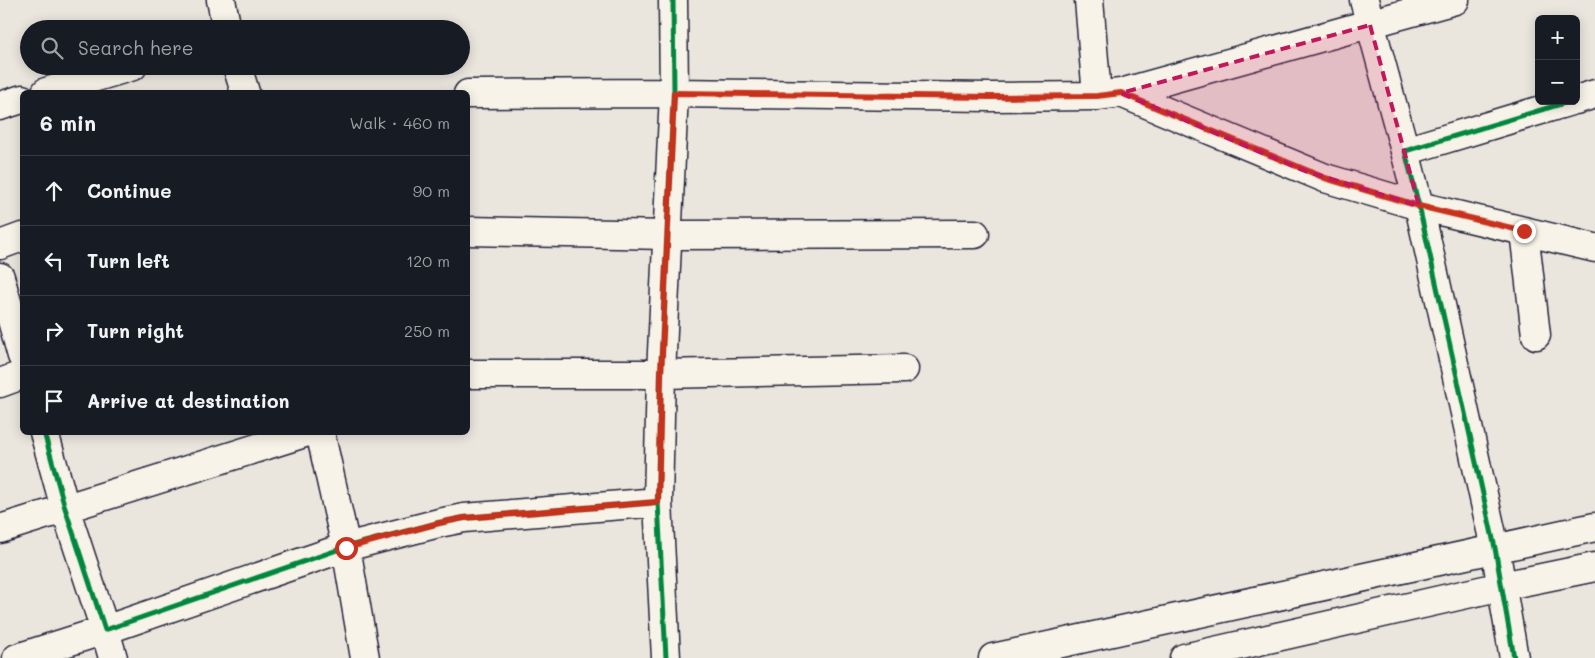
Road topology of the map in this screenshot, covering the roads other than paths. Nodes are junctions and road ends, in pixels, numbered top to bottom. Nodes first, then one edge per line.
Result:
1 (221, 0) edge
2 (673, 0) edge
3 (1089, 0) edge
4 (1456, 0) edge
5 (1367, 12) edge
6 (225, 20) edge
7 (103, 75) edge
8 (240, 75) edge
9 (53, 90) edge
10 (244, 90) edge
11 (674, 93) junction
12 (470, 94) edge
13 (1109, 94) junction
14 (1595, 94) edge
15 (1580, 99) edge
16 (20, 100) edge
17 (1558, 105) edge
18 (0, 106) edge
19 (1405, 151) junction
20 (1419, 206) junction
21 (470, 231) edge
22 (1524, 231) junction
23 (975, 234) dead end
24 (668, 235) junction
25 (20, 239) edge
26 (0, 245) edge
27 (1595, 248) edge
28 (0, 277) edge
29 (1536, 335) dead end
30 (20, 349) edge
31 (904, 369) dead end
32 (470, 374) edge
33 (661, 374) junction
34 (20, 376) edge
35 (0, 383) edge
36 (45, 435) edge
37 (298, 435) edge
38 (321, 435) edge
39 (658, 502) junction
40 (65, 508) junction
41 (1595, 527) edge
42 (0, 529) edge
43 (346, 548) junction
44 (1495, 548) junction
45 (1595, 567) edge
46 (1502, 586) junction
47 (104, 630) junction
48 (17, 658) edge
49 (113, 658) edge
50 (365, 658) edge
51 (666, 658) edge
52 (993, 658) edge
53 (1184, 658) edge
54 (1514, 658) edge

1 - 6 street
2 - 11 street
3 - 13 street
4 - 5 street
5 - 13 street
5 - 19 street
7 - 9 street
8 - 10 street
11 - 12 street
11 - 13 street
11 - 24 street
13 - 20 street
14 - 15 street
16 - 18 street
17 - 19 street
19 - 20 street
20 - 22 street
20 - 44 street
21 - 24 street
22 - 27 street
22 - 29 street
23 - 24 street
24 - 33 street
25 - 26 street
28 - 30 street
31 - 33 street
32 - 33 street
33 - 39 street
34 - 35 street
36 - 40 street
37 - 40 street
38 - 43 street
39 - 43 street
39 - 51 street
40 - 42 street
40 - 47 street
41 - 44 street
43 - 47 street
43 - 50 street
44 - 46 street
44 - 52 street
45 - 46 street
46 - 53 street
46 - 54 street
47 - 48 street
47 - 49 street

